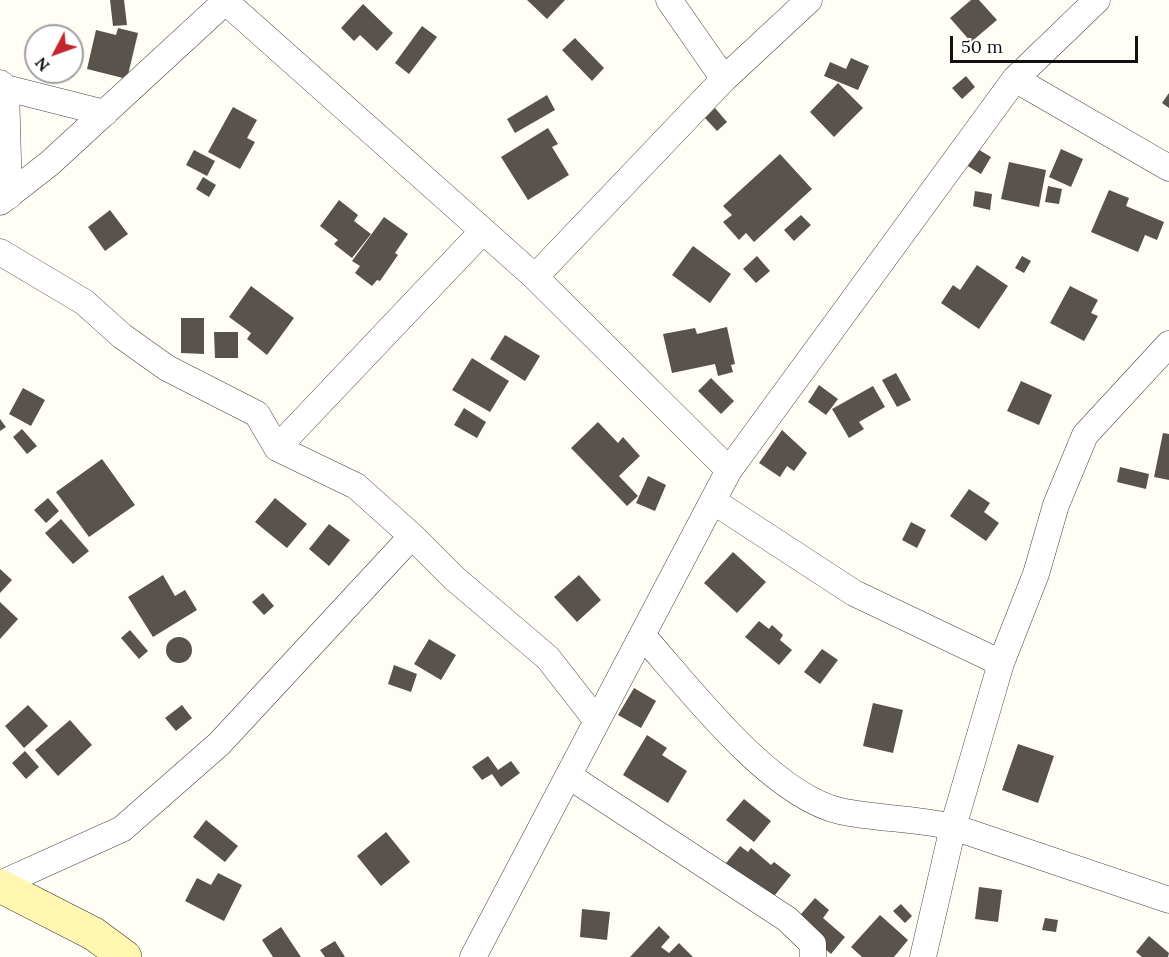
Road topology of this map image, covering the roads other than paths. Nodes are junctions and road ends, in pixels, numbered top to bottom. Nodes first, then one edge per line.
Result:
1 (669, 0) edge
2 (809, 0) edge
3 (1097, 0) edge
4 (227, 1) edge
5 (724, 79) junction
6 (1015, 79) junction
7 (3, 86) edge
8 (105, 113) junction
9 (1169, 168) edge
10 (5, 199) edge
11 (483, 231) junction
12 (0, 252) edge
13 (535, 278) junction
14 (1165, 356) edge
15 (277, 448) junction
16 (729, 470) junction
17 (713, 501) junction
18 (412, 536) junction
19 (643, 636) junction
20 (1002, 663) junction
21 (597, 721) junction
22 (569, 776) junction
23 (953, 827) junction
24 (0, 885) edge
25 (1169, 900) edge
26 (482, 955) edge
27 (125, 957) edge
28 (813, 957) edge
29 (923, 957) edge

1 - 5 street
2 - 5 street
3 - 6 street
4 - 8 street
4 - 11 street
5 - 13 street
6 - 9 street
6 - 16 street
7 - 8 street
7 - 10 street
8 - 10 street
11 - 13 street
11 - 15 street
12 - 15 street
13 - 16 street
14 - 20 street
15 - 18 street
16 - 17 street
17 - 19 street
17 - 20 street
18 - 21 street
18 - 24 street
19 - 21 street
19 - 23 street
20 - 23 street
21 - 22 street
22 - 26 street
22 - 28 street
23 - 25 street
23 - 29 street
24 - 27 street

